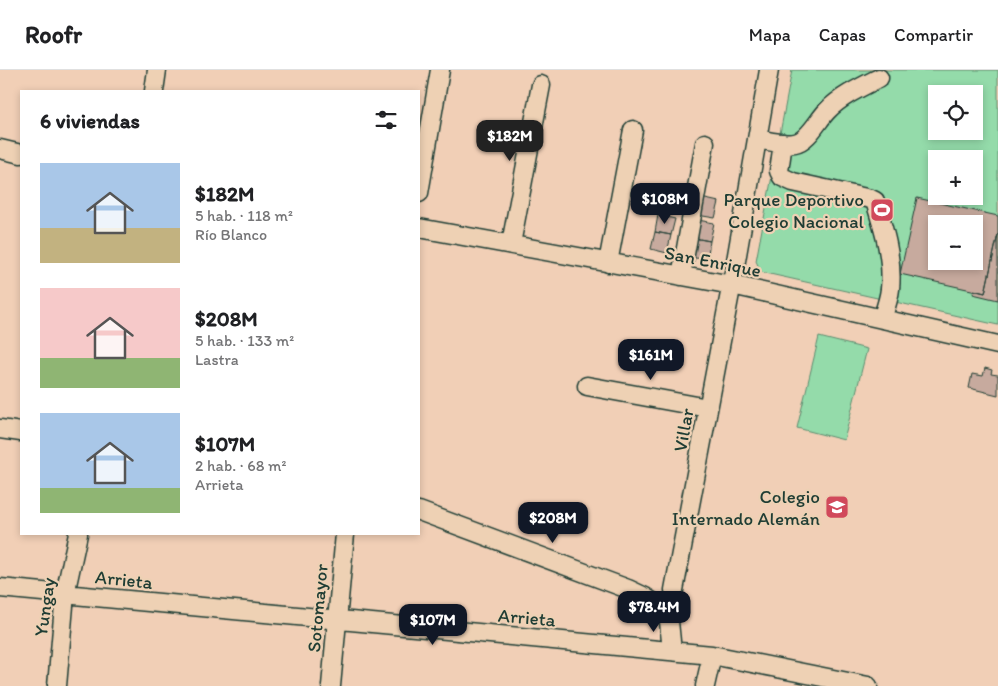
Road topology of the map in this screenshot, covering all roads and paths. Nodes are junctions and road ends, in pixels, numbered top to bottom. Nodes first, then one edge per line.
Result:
1 (157, 70) edge
2 (440, 70) edge
3 (769, 70) edge
4 (879, 78) dead end
5 (541, 85) dead end
6 (154, 90) edge
7 (634, 130) dead end
8 (757, 139) junction
9 (705, 143) dead end
10 (783, 143) junction
11 (0, 150) edge
12 (20, 154) edge
13 (420, 187) edge
14 (420, 228) edge
15 (511, 244) junction
16 (608, 263) junction
17 (681, 276) junction
18 (732, 285) junction
19 (882, 320) junction
20 (998, 345) edge
21 (587, 386) dead end
22 (708, 408) junction
23 (0, 429) edge
24 (20, 432) edge
25 (420, 511) edge
26 (78, 535) edge
27 (345, 535) edge
28 (0, 588) edge
29 (674, 590) dead end
30 (65, 594) junction
31 (337, 620) junction
32 (672, 651) junction
33 (712, 655) junction
34 (57, 686) edge
35 (331, 686) edge
36 (705, 686) edge
37 (864, 686) edge

1 - 6 street
2 - 13 street
3 - 8 street, Villar
4 - 10 street
5 - 15 street
7 - 16 street
8 - 10 street
8 - 18 street, Villar
9 - 17 street
10 - 19 street
11 - 12 street
14 - 15 street, San Enrique
15 - 16 street, San Enrique
16 - 17 street, San Enrique
17 - 18 street, San Enrique
18 - 19 street, San Enrique
18 - 22 street, Villar
19 - 20 street, San Enrique
21 - 22 street
22 - 29 street, Villar
23 - 24 street
25 - 32 street
26 - 30 street, Yungay
27 - 31 street, Sotomayor
28 - 30 street, Arrieta
30 - 31 street, Arrieta
30 - 34 street, Yungay
31 - 32 street, Arrieta
31 - 35 street, Sotomayor
32 - 33 street, Arrieta
33 - 36 street
33 - 37 street, Arrieta

